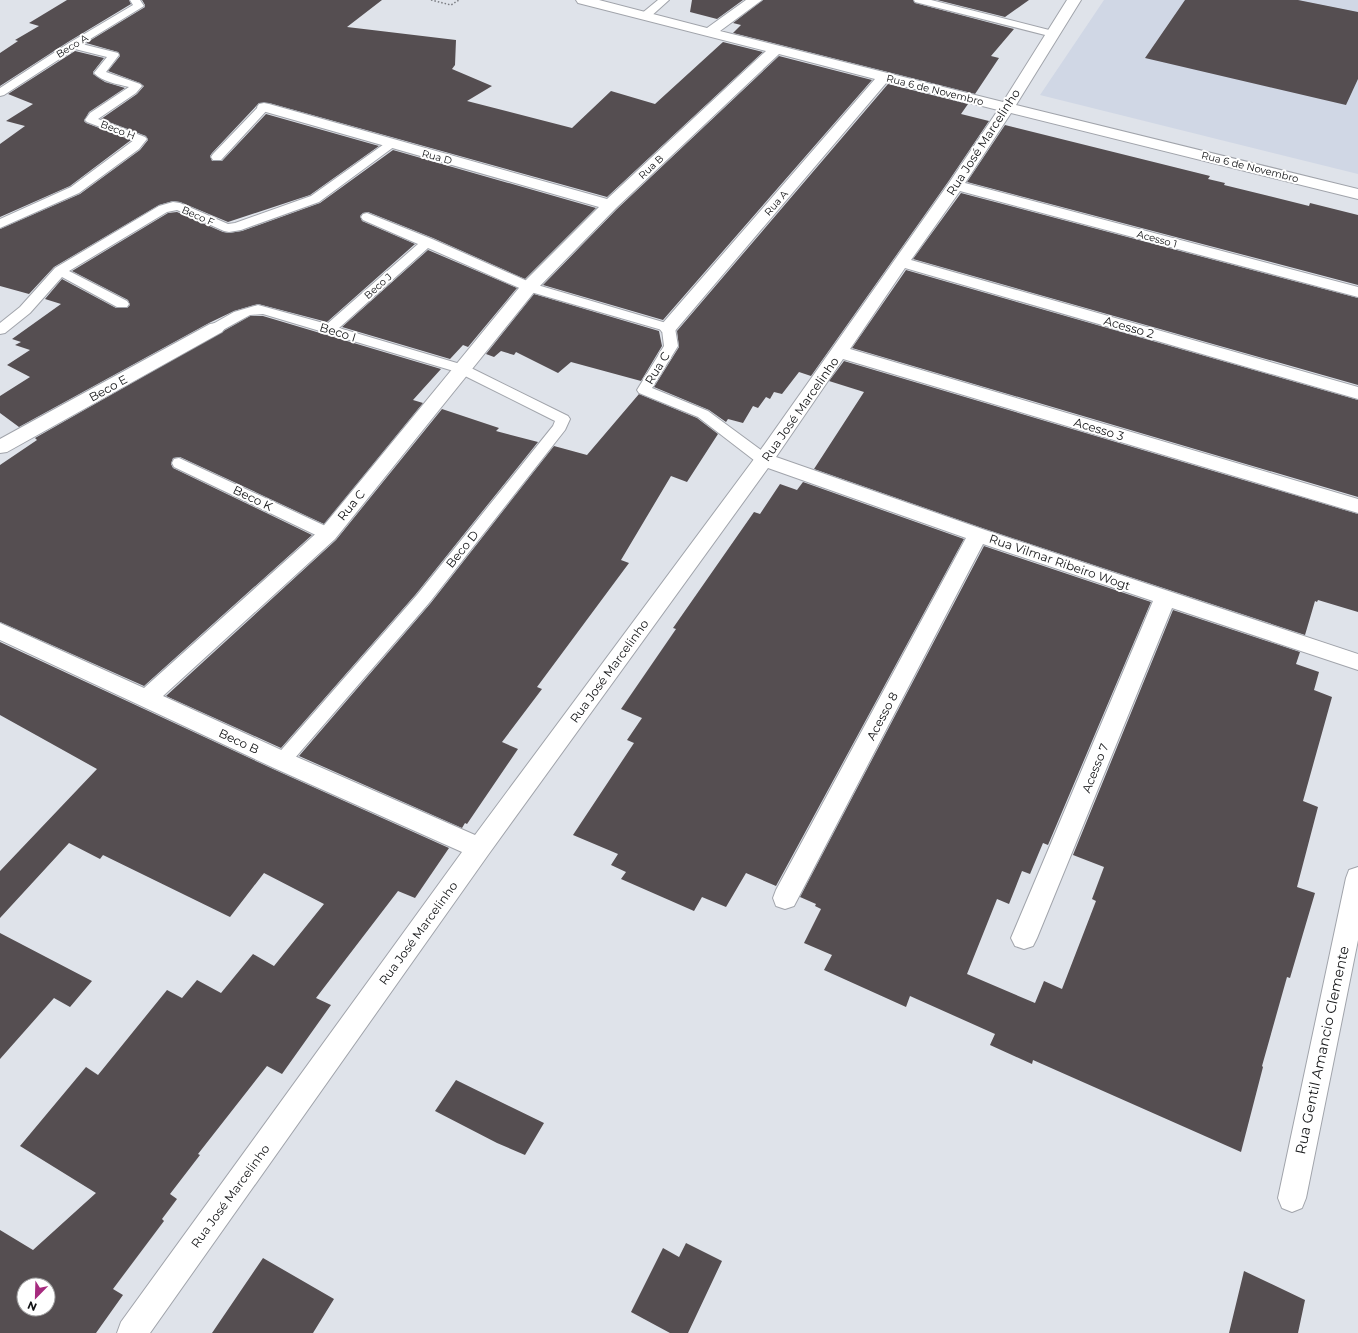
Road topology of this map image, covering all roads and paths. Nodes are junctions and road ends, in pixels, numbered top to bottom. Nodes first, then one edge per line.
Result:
1 (135, 0) edge
2 (431, 0) edge
3 (459, 0) edge
4 (583, 0) edge
5 (664, 0) edge
6 (755, 0) edge
7 (919, 0) edge
8 (1074, 0) edge
9 (645, 16) junction
10 (710, 32) junction
11 (1053, 34) junction
12 (73, 45) junction
13 (776, 49) junction
14 (884, 77) junction
15 (0, 93) edge
16 (264, 107) joint
17 (1007, 108) junction
18 (391, 144) junction
19 (217, 157) dead end
20 (956, 185) junction
21 (1358, 194) edge
22 (610, 205) junction
23 (367, 217) dead end
24 (0, 224) edge
25 (427, 242) junction
26 (901, 262) junction
27 (60, 271) junction
28 (529, 287) junction
29 (1358, 292) edge
30 (122, 304) dead end
31 (216, 328) joint
32 (668, 328) junction
33 (0, 330) edge
34 (329, 330) junction
35 (840, 352) junction
36 (462, 369) junction
37 (1358, 393) edge
38 (0, 447) edge
39 (764, 460) junction
40 (179, 463) dead end
41 (1358, 506) edge
42 (328, 534) junction
43 (978, 535) junction
44 (1165, 598) junction
45 (0, 630) edge
46 (1358, 662) edge
47 (147, 698) junction
48 (282, 761) junction
49 (479, 848) junction
50 (1358, 878) edge
51 (785, 898) dead end
52 (1024, 938) dead end
53 (1292, 1198) dead end
54 (132, 1333) edge

1 - 12 lane, Beco A
2 - 3 path
4 - 9 street, Rua 6 de Novembro
5 - 9 lane
6 - 10 street
7 - 11 lane
8 - 11 street, Rua José Marcelinho
9 - 10 street, Rua 6 de Novembro
10 - 13 street, Rua 6 de Novembro
11 - 17 street, Rua José Marcelinho
12 - 15 lane, Beco A
12 - 24 lane, Beco H
13 - 14 street, Rua 6 de Novembro
13 - 22 street, Rua B
14 - 17 street, Rua 6 de Novembro
14 - 32 street, Rua A
16 - 18 street, Rua D
16 - 19 lane
17 - 20 street, Rua José Marcelinho
17 - 21 street, Rua 6 de Novembro
18 - 22 street, Rua D
18 - 27 lane, Beco F
20 - 26 street, Rua José Marcelinho
20 - 29 street, Acesso 1
22 - 28 street, Rua B
23 - 25 lane
25 - 28 lane
25 - 34 lane, Beco J
26 - 35 street, Rua José Marcelinho
26 - 37 street, Acesso 2
27 - 30 lane
27 - 33 lane, Beco F
28 - 32 lane
28 - 36 street, Rua C
31 - 34 lane, Beco I
31 - 38 street, Beco E
32 - 39 lane, Rua C
34 - 36 lane, Beco I
35 - 39 street, Rua José Marcelinho
35 - 41 street, Acesso 3
36 - 42 street, Rua C
36 - 48 lane, Beco D
39 - 43 street, Rua Vilmar Ribeiro Wogt
39 - 49 street, Rua José Marcelinho
40 - 42 lane, Beco K
42 - 47 street, Rua C
43 - 44 street, Rua Vilmar Ribeiro Wogt
43 - 51 street, Acesso 8
44 - 46 street, Rua Vilmar Ribeiro Wogt
44 - 52 street, Acesso 7
45 - 47 street, Beco B
47 - 48 street, Beco B
48 - 49 street, Beco B
49 - 54 street, Rua José Marcelinho
50 - 53 street, Rua Gentil Amancio Clemente

